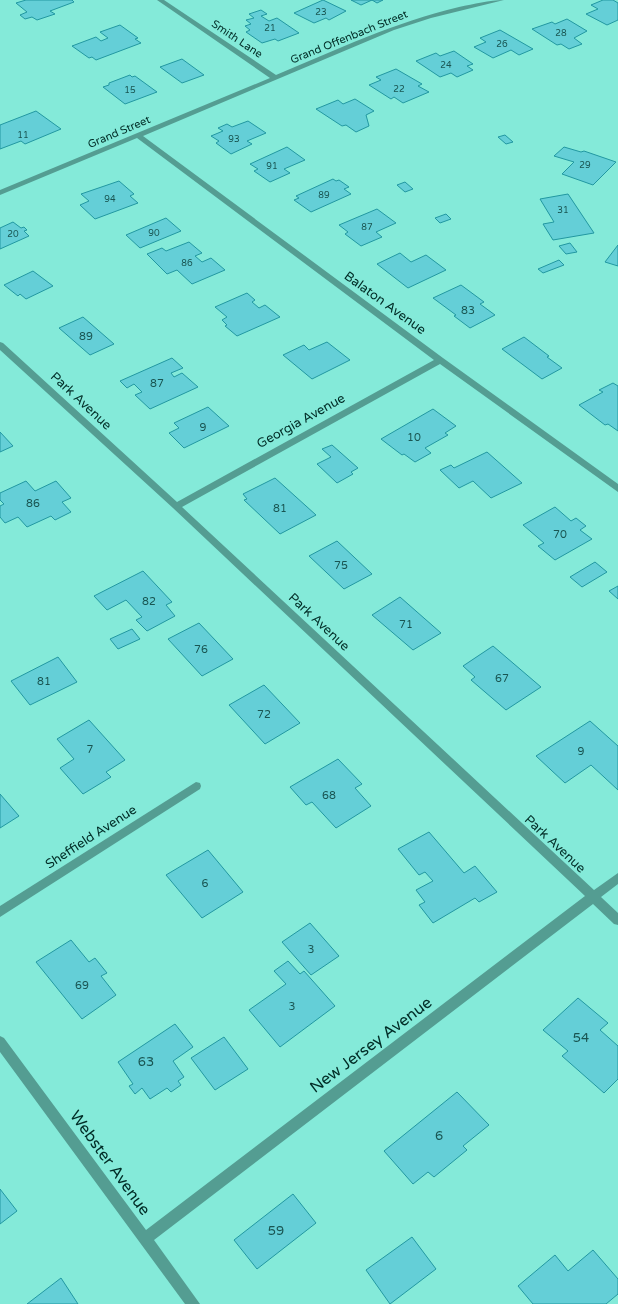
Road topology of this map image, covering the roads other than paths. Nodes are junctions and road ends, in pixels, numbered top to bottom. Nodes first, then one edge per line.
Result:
1 (160, 0) edge
2 (501, 0) edge
3 (275, 78) junction
4 (138, 136) junction
5 (0, 193) edge
6 (0, 345) edge
7 (440, 360) junction
8 (618, 488) edge
9 (176, 506) junction
10 (196, 786) dead end
11 (618, 878) edge
12 (593, 898) junction
13 (0, 912) edge
14 (618, 920) edge
15 (0, 1042) edge
16 (145, 1238) junction
17 (193, 1304) edge

1 - 3 street, Smith Lane
2 - 3 street, Grand Offenbach Street
3 - 4 street, Grand Street
4 - 5 street, Grand Street
4 - 7 street, Balaton Avenue
6 - 9 street, Park Avenue
7 - 8 street, Balaton Avenue
7 - 9 street, Georgia Avenue
9 - 12 street, Park Avenue
10 - 13 street, Sheffield Avenue
11 - 12 street, New Jersey Avenue
12 - 14 street, Park Avenue
12 - 16 street, New Jersey Avenue
15 - 16 street, Webster Avenue
16 - 17 street, Webster Avenue

